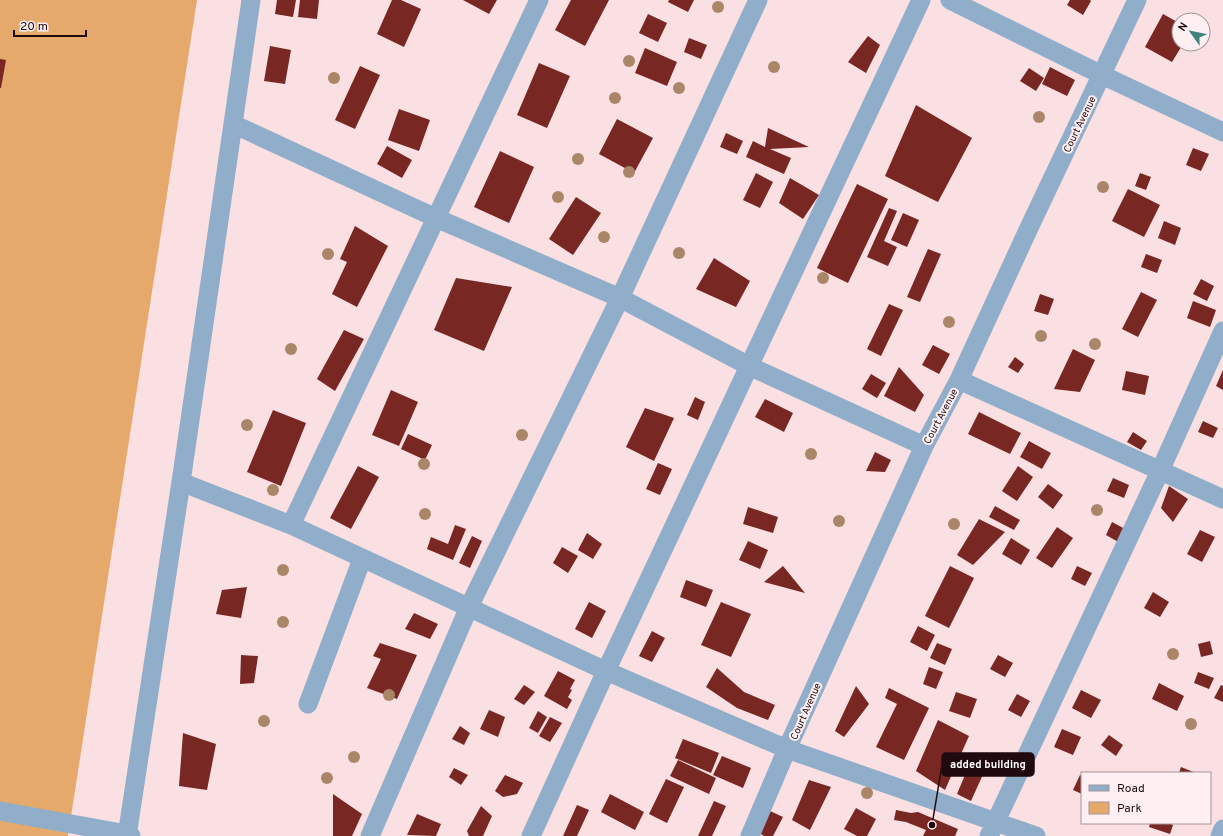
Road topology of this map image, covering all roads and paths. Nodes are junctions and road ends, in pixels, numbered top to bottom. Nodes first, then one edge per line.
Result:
1 (251, 0) edge
2 (539, 0) edge
3 (758, 0) edge
4 (921, 0) edge
5 (950, 0) edge
6 (1137, 0) edge
7 (1102, 75) junction
8 (233, 124) junction
9 (1223, 132) edge
10 (436, 218) junction
11 (620, 298) junction
12 (1223, 331) edge
13 (749, 366) junction
14 (959, 380) junction
15 (924, 446) junction
16 (1160, 471) junction
17 (182, 482) junction
18 (1223, 499) edge
19 (291, 526) junction
20 (362, 559) junction
21 (469, 607) junction
22 (606, 671) junction
23 (308, 704) dead end
24 (788, 749) junction
25 (0, 811) edge
26 (1223, 828) edge
27 (993, 829) edge
28 (128, 835) edge
29 (370, 836) edge
30 (531, 836) edge
31 (750, 836) edge
32 (1036, 836) edge
33 (1220, 836) edge

1 - 8 street
2 - 10 street
3 - 11 street
4 - 13 street
5 - 7 street
6 - 7 street, Court Avenue
7 - 9 street
7 - 14 street, Court Avenue
8 - 10 street
8 - 17 street
10 - 11 street
10 - 19 street
11 - 13 street
11 - 21 street
12 - 16 street
13 - 15 street
13 - 22 street
14 - 15 street, Court Avenue
14 - 16 street
15 - 24 street, Court Avenue
16 - 18 street
16 - 27 street
17 - 19 street
17 - 28 street
19 - 20 street
20 - 21 street
20 - 23 street
21 - 22 street
21 - 29 street
22 - 24 street
22 - 30 street
24 - 27 street
24 - 31 street, Court Avenue
25 - 28 street
26 - 33 street
27 - 32 street

